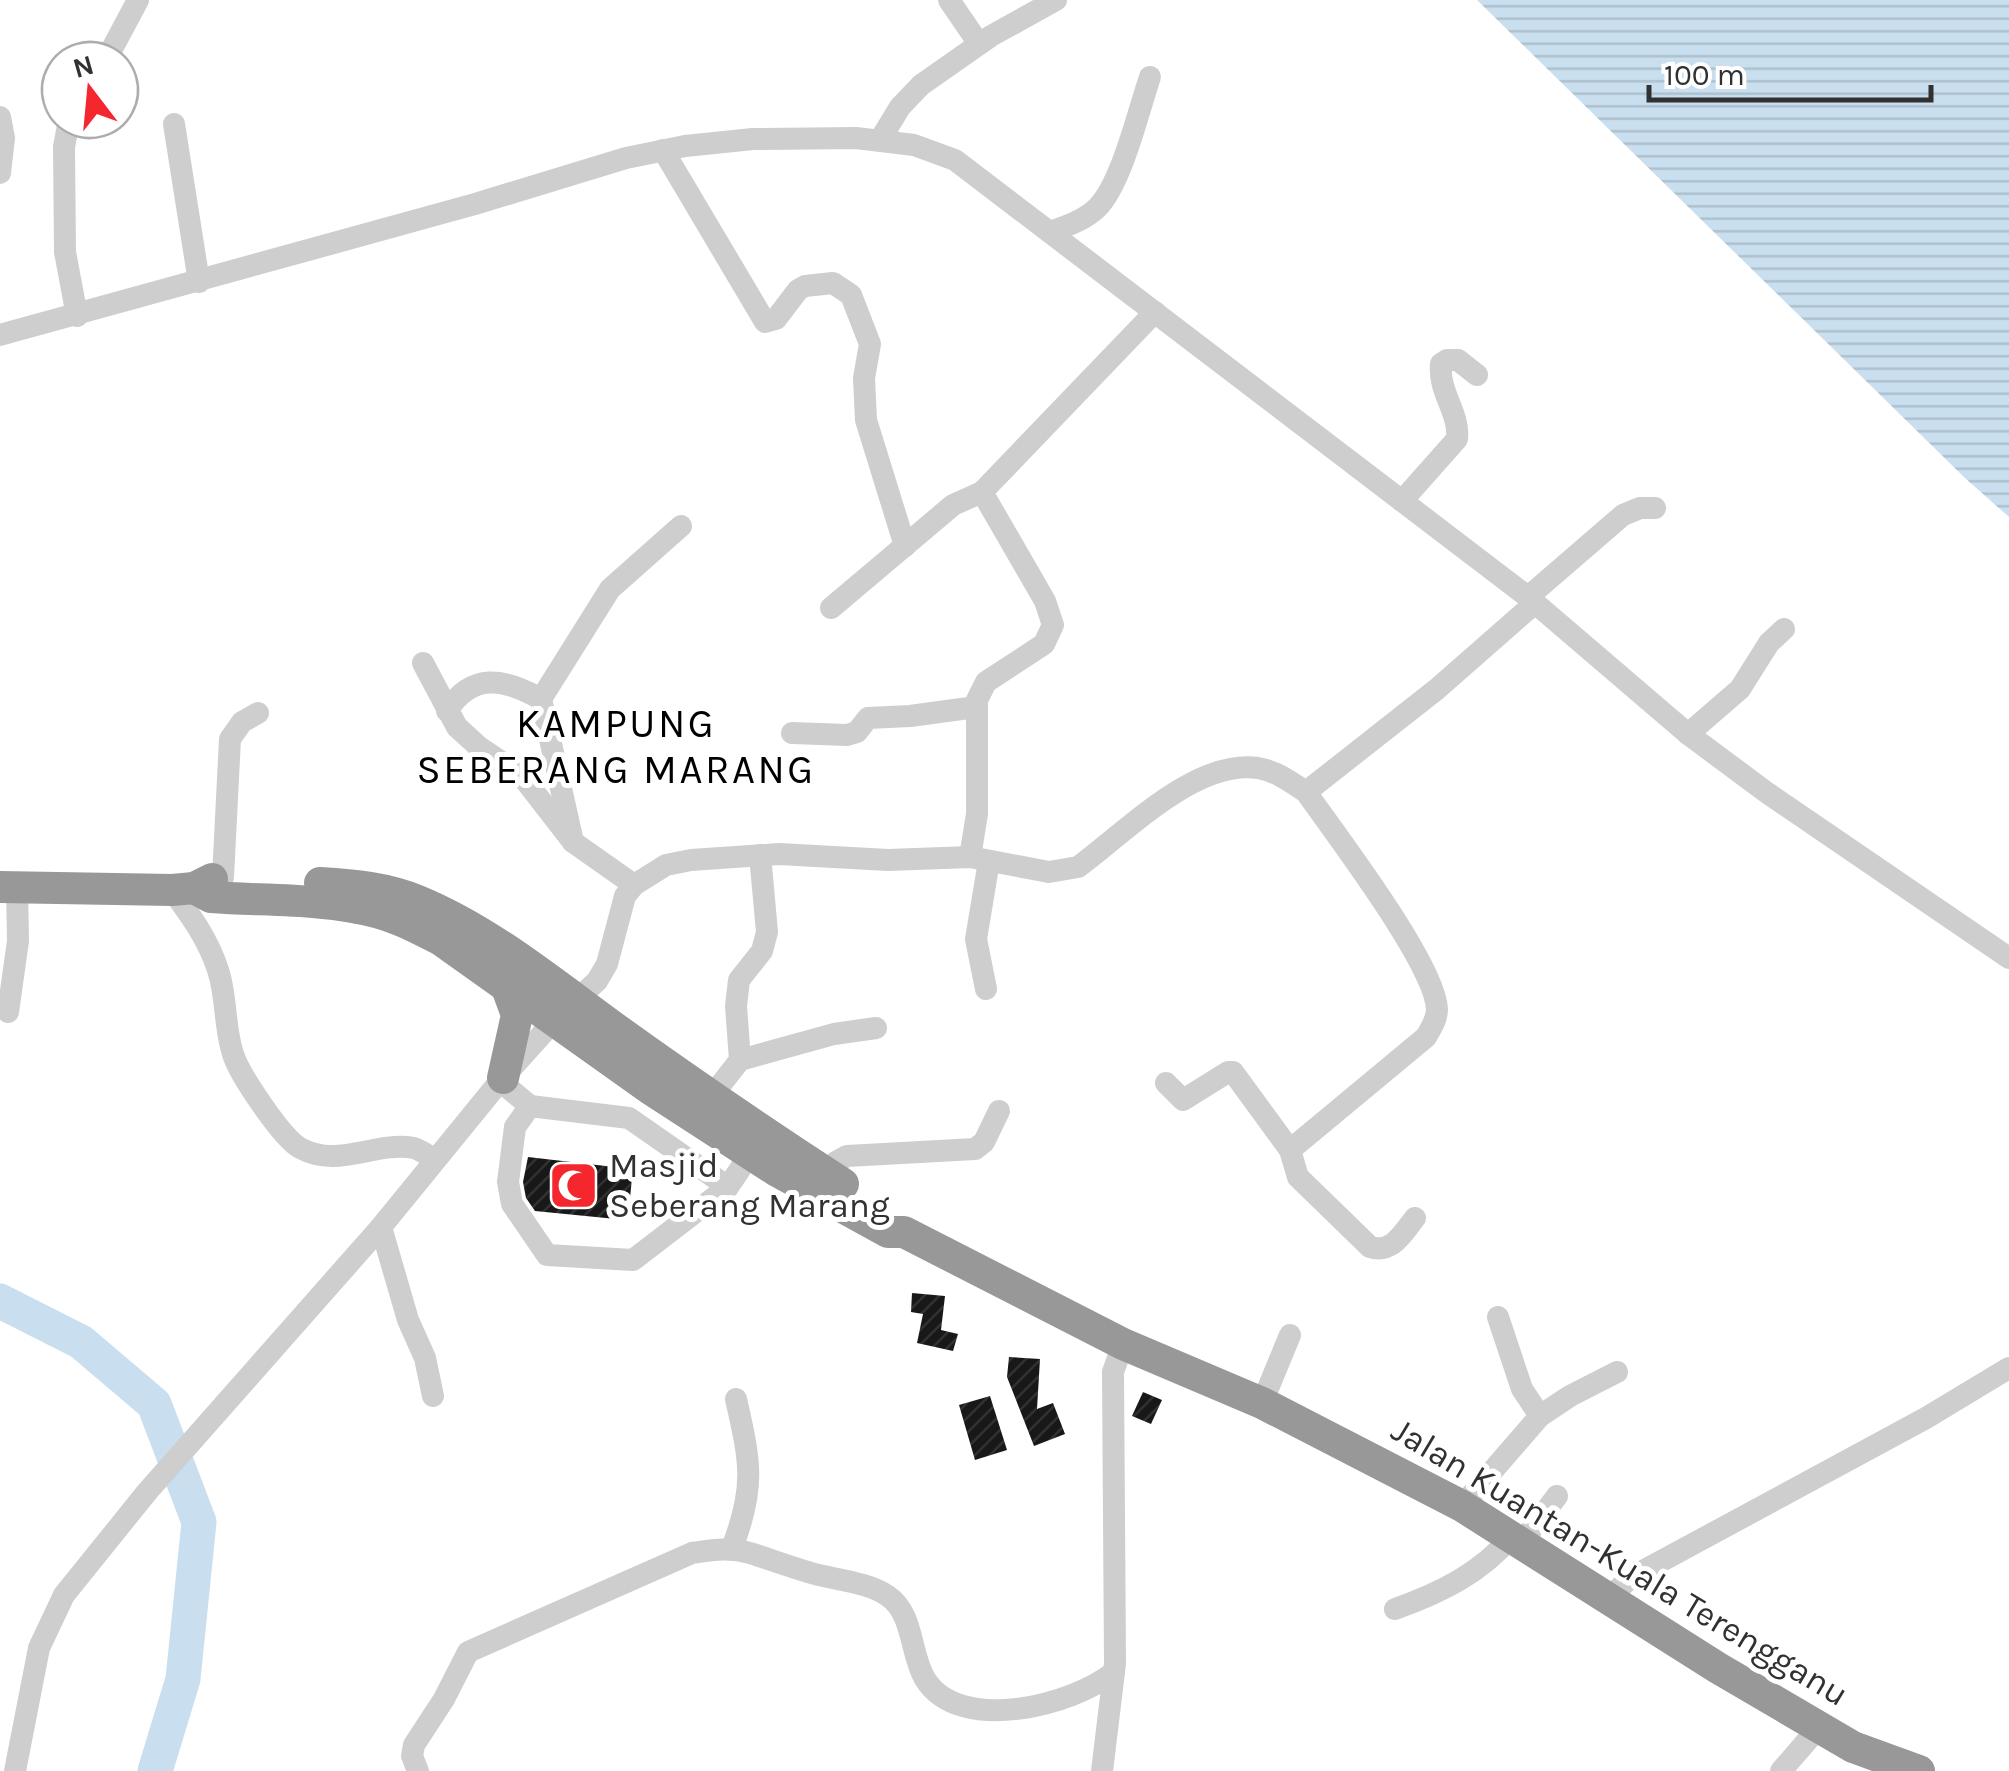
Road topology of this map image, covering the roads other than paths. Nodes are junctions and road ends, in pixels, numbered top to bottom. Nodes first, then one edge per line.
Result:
1 (138, 0) edge
2 (949, 0) edge
3 (1056, 0) edge
4 (117, 40) edge
5 (980, 44) junction
6 (1150, 77) dead end
7 (0, 117) edge
8 (174, 124) dead end
9 (65, 140) edge
10 (880, 140) junction
11 (663, 150) junction
12 (0, 173) edge
13 (1086, 216) junction
14 (1050, 232) junction
15 (1074, 250) junction
16 (200, 282) junction
17 (1155, 312) junction
18 (77, 316) junction
19 (0, 335) edge
20 (1478, 375) dead end
21 (982, 492) junction
22 (1402, 501) junction
23 (1656, 508) dead end
24 (681, 526) dead end
25 (905, 546) junction
26 (1532, 600) junction
27 (831, 608) dead end
28 (1784, 629) dead end
29 (423, 663) dead end
30 (541, 699) junction
31 (976, 707) junction
32 (447, 712) junction
33 (258, 713) dead end
34 (792, 733) dead end
35 (1688, 734) junction
36 (1306, 792) junction
37 (573, 842) junction
38 (760, 855) junction
39 (980, 859) junction
40 (197, 885) junction
41 (634, 885) junction
42 (9, 887) edge
43 (2009, 958) edge
44 (506, 985) junction
45 (986, 989) dead end
46 (565, 1010) junction
47 (8, 1012) dead end
48 (876, 1028) dead end
49 (740, 1060) junction
50 (502, 1079) junction
51 (1166, 1083) dead end
52 (649, 1088) junction
53 (711, 1096) junction
54 (530, 1106) junction
55 (999, 1112) dead end
56 (629, 1118) junction
57 (1290, 1150) junction
58 (751, 1153) junction
59 (434, 1160) junction
60 (827, 1174) junction
61 (728, 1187) junction
62 (1415, 1218) dead end
63 (381, 1226) junction
64 (904, 1232) junction
65 (1498, 1317) dead end
66 (1290, 1335) dead end
67 (1123, 1344) junction
68 (2009, 1368) edge
69 (1617, 1372) dead end
70 (434, 1396) dead end
71 (736, 1398) dead end
72 (1262, 1403) junction
73 (1540, 1416) junction
74 (1557, 1496) dead end
75 (1462, 1506) junction
76 (1517, 1539) junction
77 (732, 1548) junction
78 (1608, 1598) junction
79 (1395, 1609) dead end
80 (1114, 1668) junction
81 (1819, 1727) junction
82 (15, 1771) edge
83 (418, 1771) edge
84 (1102, 1771) edge
85 (1781, 1771) edge
86 (1919, 1771) edge

1 - 4 street
2 - 5 street
3 - 5 street
5 - 10 street
6 - 13 street
7 - 12 street
8 - 16 street
9 - 18 street
10 - 11 street
10 - 14 street
11 - 16 street
11 - 25 street
13 - 14 street
13 - 15 street
14 - 15 street
15 - 17 street
16 - 18 street
17 - 21 street
17 - 22 street
18 - 19 street
20 - 22 street
21 - 25 street
21 - 31 street
22 - 26 street
23 - 26 street
24 - 30 street
25 - 27 street
26 - 35 street
26 - 36 street
28 - 35 street
29 - 32 street
30 - 32 street
30 - 37 street
31 - 34 street
31 - 39 street
32 - 37 street
33 - 40 street
35 - 43 street
36 - 39 street
36 - 57 street
37 - 41 street
38 - 39 street
38 - 41 street
38 - 49 street
39 - 45 street
40 - 42 highway, Jalan Kuantan-Kuala Terengganu
40 - 44 highway, Jalan Kuantan-Kuala Terengganu
40 - 46 highway, Jalan Kuantan-Kuala Terengganu
40 - 59 street
41 - 46 street
42 - 47 street
44 - 46 highway, Jalan Kuantan-Kuala Terengganu
44 - 50 highway
46 - 50 street
46 - 52 highway, Jalan Kuantan-Kuala Terengganu
46 - 53 highway, Jalan Kuantan-Kuala Terengganu
48 - 49 street
49 - 53 street
50 - 54 street
50 - 59 street
51 - 57 street
52 - 56 street
52 - 58 highway, Jalan Kuantan-Kuala Terengganu
53 - 60 highway, Jalan Kuantan-Kuala Terengganu
54 - 56 street
54 - 61 street
55 - 60 street
56 - 61 street
57 - 62 street
58 - 61 street
58 - 64 highway, Jalan Kuantan-Kuala Terengganu
59 - 63 street
60 - 64 highway, Jalan Kuantan-Kuala Terengganu
63 - 70 street
63 - 82 street
64 - 67 highway, Jalan Kuantan-Kuala Terengganu
65 - 73 street
66 - 72 street
67 - 72 highway, Jalan Kuantan-Kuala Terengganu
67 - 80 street
68 - 78 street
69 - 73 street
71 - 77 street
72 - 75 highway, Jalan Kuantan-Kuala Terengganu
73 - 75 street
74 - 76 street
75 - 76 highway, Jalan Kuantan-Kuala Terengganu
76 - 78 highway, Jalan Kuantan-Kuala Terengganu
76 - 79 street
77 - 80 street
77 - 83 street
78 - 81 highway, Jalan Kuantan-Kuala Terengganu
80 - 84 street
81 - 85 street
81 - 86 highway, Jalan Kuantan-Kuala Terengganu

